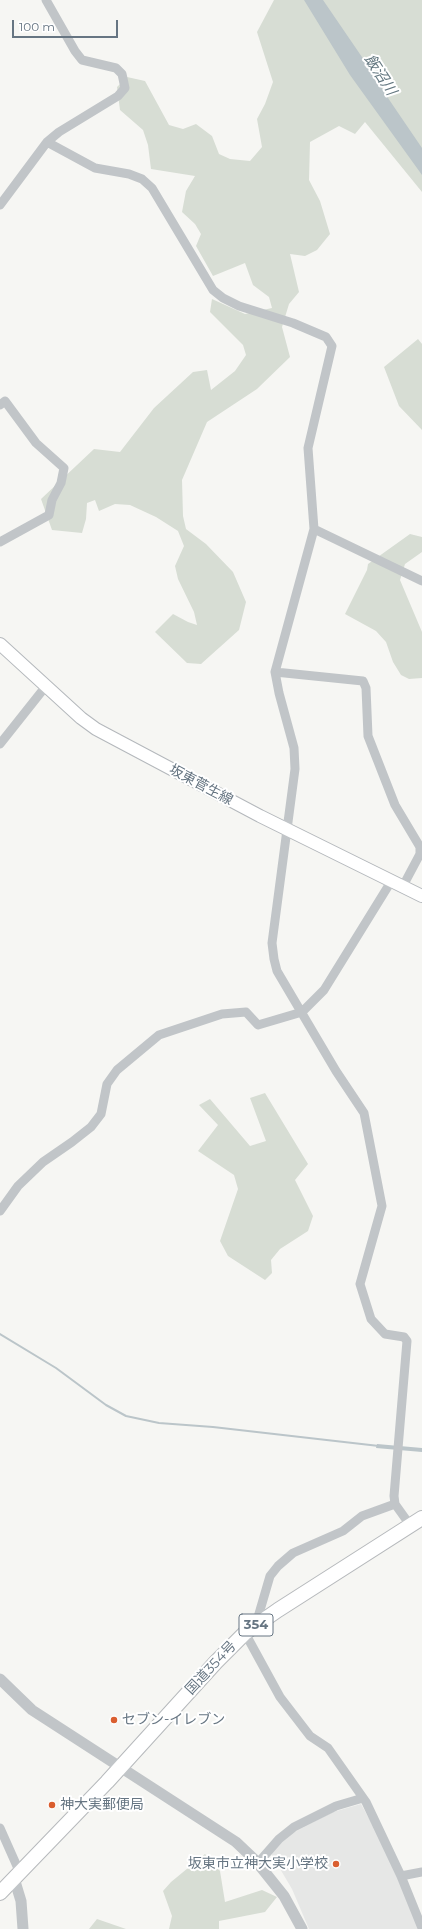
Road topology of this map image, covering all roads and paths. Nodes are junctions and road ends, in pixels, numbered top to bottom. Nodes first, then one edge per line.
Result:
1 (46, 0) edge
2 (47, 142) junction
3 (0, 205) edge
4 (0, 404) edge
5 (314, 529) junction
6 (0, 542) edge
7 (422, 581) edge
8 (0, 644) edge
9 (275, 672) junction
10 (46, 686) junction
11 (0, 744) edge
12 (287, 828) junction
13 (392, 880) junction
14 (403, 886) junction
15 (422, 896) edge
16 (302, 1012) junction
17 (0, 1211) edge
18 (395, 1504) junction
19 (416, 1522) edge
20 (251, 1629) junction
21 (0, 1680) edge
22 (121, 1767) junction
23 (363, 1798) junction
24 (0, 1828) edge
25 (258, 1863) junction
26 (422, 1872) edge
27 (17, 1875) junction
28 (401, 1876) junction
29 (0, 1893) edge
30 (422, 1928) edge
31 (23, 1929) edge
32 (302, 1929) edge

1 - 2 street
2 - 3 street
2 - 5 street
4 - 6 street
5 - 7 street
5 - 9 street
8 - 10 main road, 坂東菅生線
9 - 12 street
9 - 14 street
10 - 11 street
10 - 12 main road, 坂東菅生線
12 - 13 main road, 坂東菅生線
12 - 16 street
13 - 14 main road, 坂東菅生線
13 - 16 street
14 - 15 main road, 坂東菅生線
16 - 17 street
16 - 18 street
18 - 19 street
18 - 20 street
19 - 20 highway, 国道354号 / 354
20 - 22 highway, 国道354号 / 354
20 - 23 street
21 - 22 street
22 - 25 street
22 - 27 highway, 国道354号 / 354
23 - 25 street
23 - 28 street
24 - 27 street
25 - 32 street
26 - 28 street
27 - 29 highway, 国道354号 / 354
27 - 31 street
28 - 30 street

